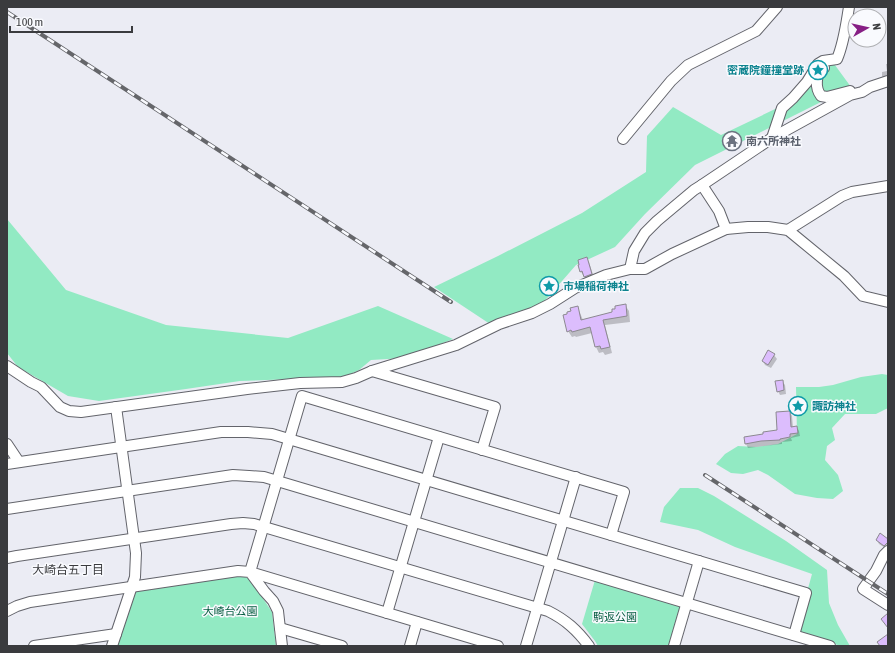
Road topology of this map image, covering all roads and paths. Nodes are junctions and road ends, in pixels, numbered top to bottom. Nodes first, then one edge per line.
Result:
1 (778, 7) edge
2 (849, 7) edge
3 (835, 60) junction
4 (888, 81) edge
5 (870, 87) junction
6 (772, 138) junction
7 (623, 139) dead end
8 (702, 186) junction
9 (888, 186) edge
10 (726, 228) junction
11 (788, 230) junction
12 (630, 269) junction
13 (888, 302) edge
14 (7, 366) edge
15 (372, 370) junction
16 (116, 407) junction
17 (439, 437) junction
18 (289, 438) junction
19 (7, 444) edge
20 (121, 447) junction
21 (482, 450) junction
22 (19, 462) junction
23 (7, 464) edge
24 (576, 477) junction
25 (426, 480) junction
26 (276, 481) junction
27 (127, 491) junction
28 (7, 509) edge
29 (563, 520) junction
30 (414, 522) junction
31 (263, 526) junction
32 (611, 535) junction
33 (134, 538) junction
34 (886, 556) edge
35 (7, 558) edge
36 (699, 560) junction
37 (550, 563) junction
38 (401, 567) junction
39 (250, 572) junction
40 (132, 587) junction
41 (686, 603) junction
42 (888, 605) edge
43 (8, 608) edge
44 (537, 608) junction
45 (387, 613) junction
46 (417, 622) junction
47 (280, 628) junction
48 (116, 634) junction
49 (794, 635) junction
50 (34, 646) edge
51 (112, 646) edge
52 (282, 646) edge
53 (342, 646) edge
54 (410, 646) edge
55 (498, 646) edge
56 (526, 646) edge
57 (589, 646) edge
58 (674, 646) edge
59 (830, 646) edge

1 - 7 street
2 - 3 street
3 - 5 street
3 - 6 street
4 - 5 street
5 - 6 street
6 - 8 street
8 - 10 street
8 - 12 street
9 - 11 street
10 - 11 street
10 - 12 street
11 - 13 street
12 - 15 street
14 - 16 street
15 - 16 street
15 - 21 street
16 - 20 street
17 - 18 street
17 - 21 street
17 - 25 street
18 - 20 street
18 - 25 street
18 - 26 street
19 - 22 street
20 - 22 street
20 - 27 street
21 - 24 street
22 - 23 street
24 - 29 street
24 - 32 street
25 - 29 street
25 - 30 street
26 - 27 street
26 - 30 street
26 - 31 street
27 - 28 street
27 - 33 street
29 - 32 street
29 - 37 street
30 - 37 street
30 - 38 street
31 - 33 street
31 - 38 street
31 - 39 street
32 - 36 street
33 - 35 street
33 - 40 street
34 - 42 street
36 - 41 street
36 - 49 street
37 - 41 street
37 - 44 street
38 - 44 street
38 - 45 street
39 - 40 street
39 - 45 street
39 - 47 street
40 - 43 street
40 - 48 street
41 - 49 street
41 - 58 street
44 - 56 street
44 - 57 street
45 - 46 street
46 - 54 street
46 - 55 street
47 - 52 street
47 - 53 street
48 - 50 street
48 - 51 street
49 - 59 street

